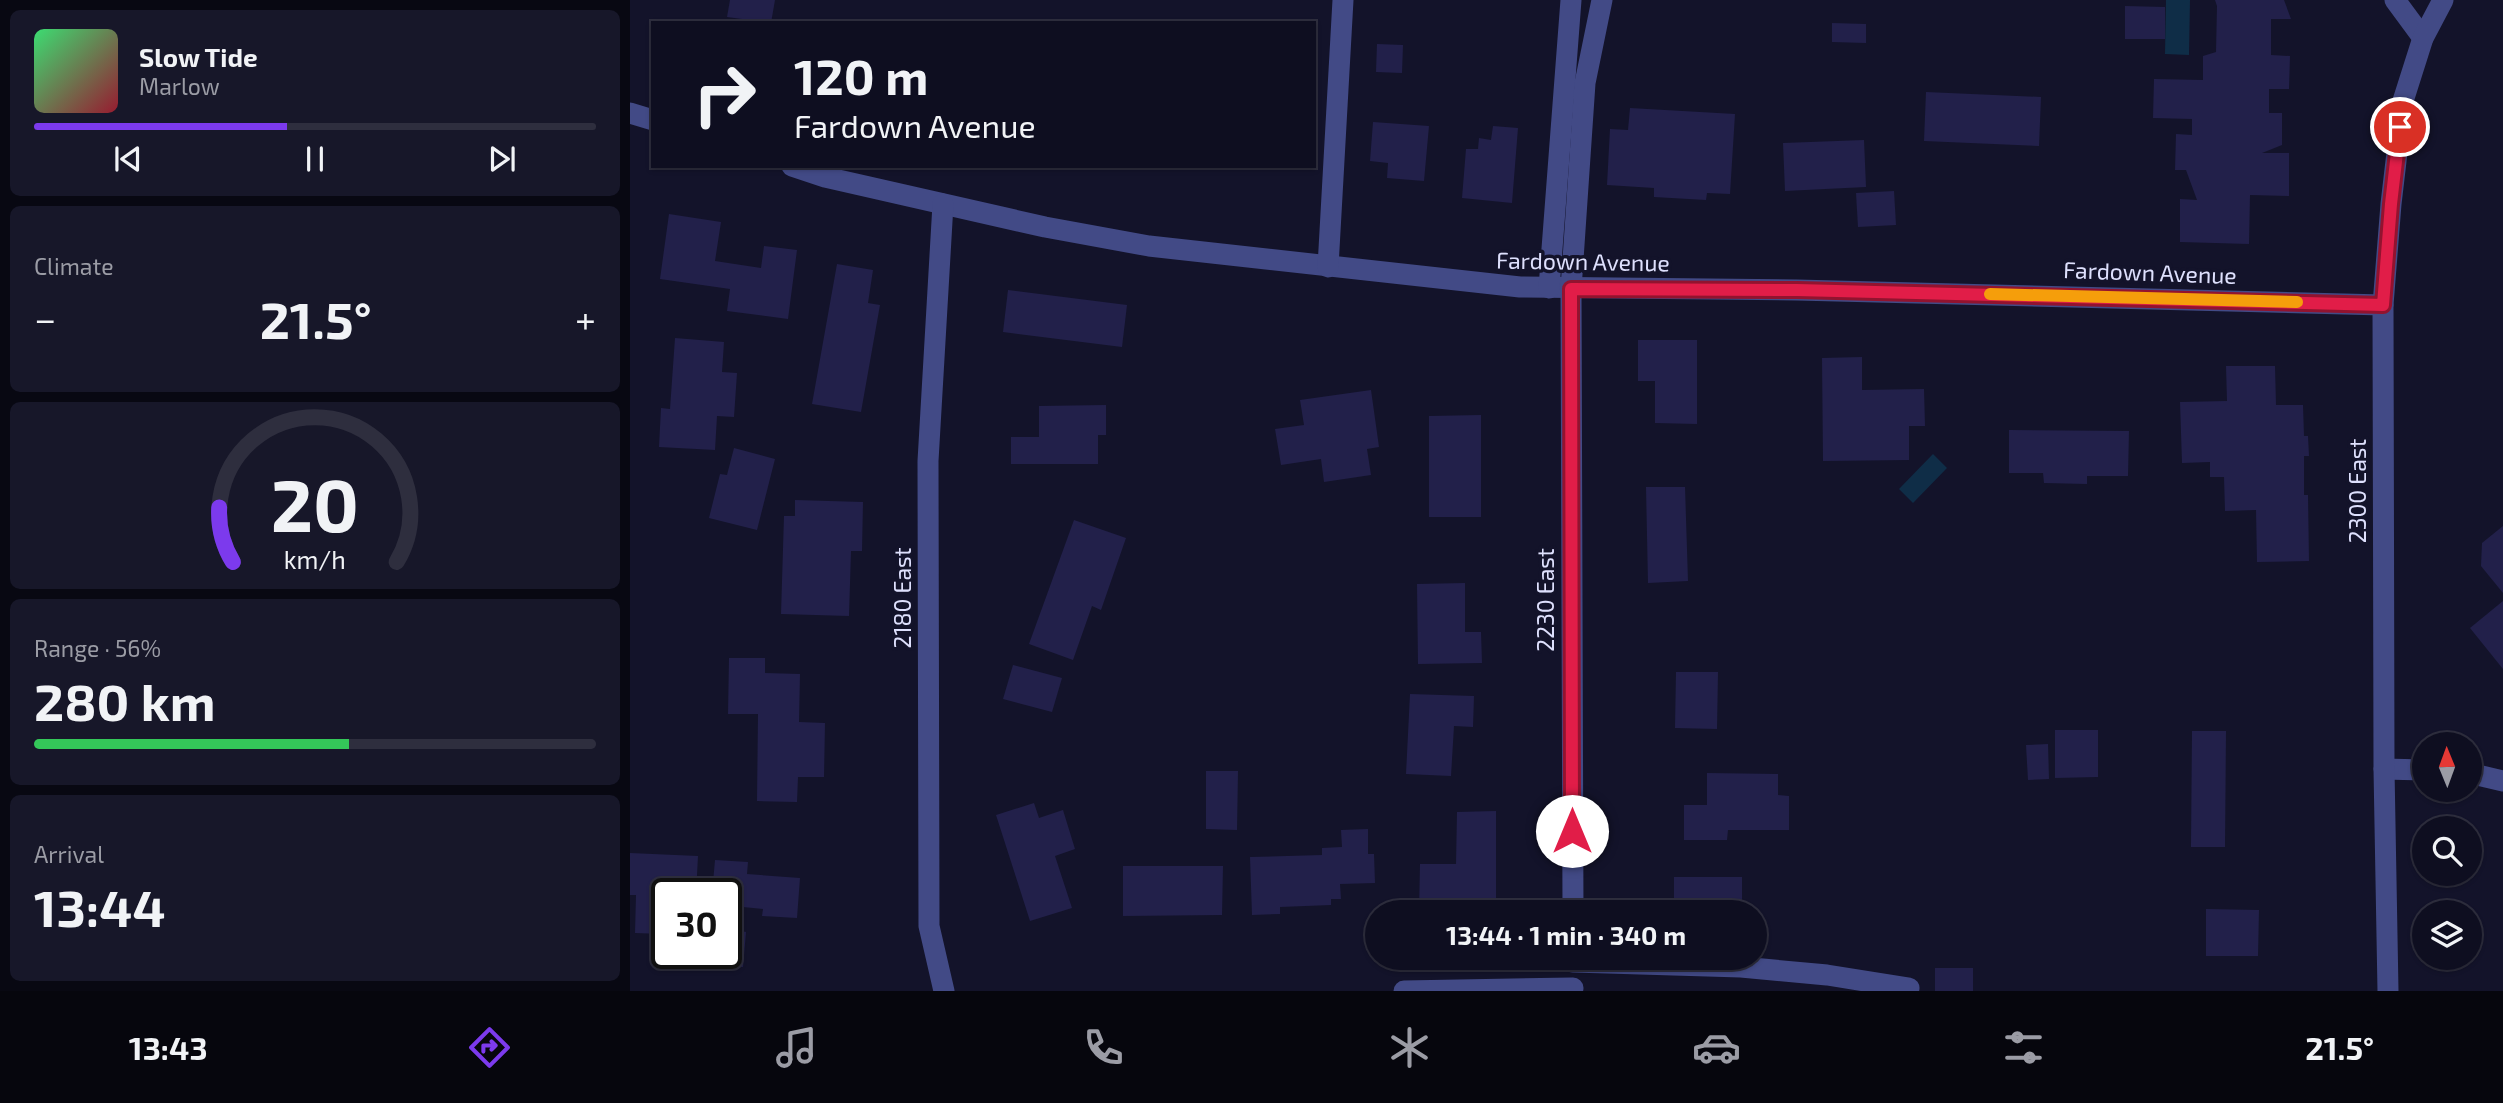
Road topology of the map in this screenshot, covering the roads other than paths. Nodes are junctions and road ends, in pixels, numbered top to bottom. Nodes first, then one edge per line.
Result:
1 (1343, 0) edge
2 (1571, 0) edge
3 (1602, 0) edge
4 (2395, 0) edge
5 (2443, 0) edge
6 (2423, 38) junction
7 (630, 113) edge
8 (651, 119) edge
9 (798, 168) edge
10 (943, 204) junction
11 (1328, 267) junction
12 (1560, 288) junction
13 (2383, 305) junction
14 (2384, 769) junction
15 (2412, 770) edge
16 (2482, 776) edge
17 (2503, 781) edge
18 (1573, 900) edge
19 (1767, 969) edge
20 (1573, 970) edge
21 (1909, 988) dead end
22 (1573, 990) edge
23 (944, 991) edge
24 (1404, 991) edge
25 (2388, 991) edge

1 - 11 street
2 - 12 street
3 - 12 street
4 - 6 street
5 - 6 street, 2300 East
6 - 13 street, 2300 East
7 - 8 street
9 - 10 street, Fardown Avenue
10 - 11 street, Fardown Avenue
10 - 23 street, 2180 East
11 - 12 street, Fardown Avenue
12 - 13 street, Fardown Avenue
12 - 18 street, 2230 East
13 - 14 street, 2300 East
14 - 15 street
14 - 25 street, 2300 East
16 - 17 street
19 - 21 street
20 - 22 street
22 - 24 street

